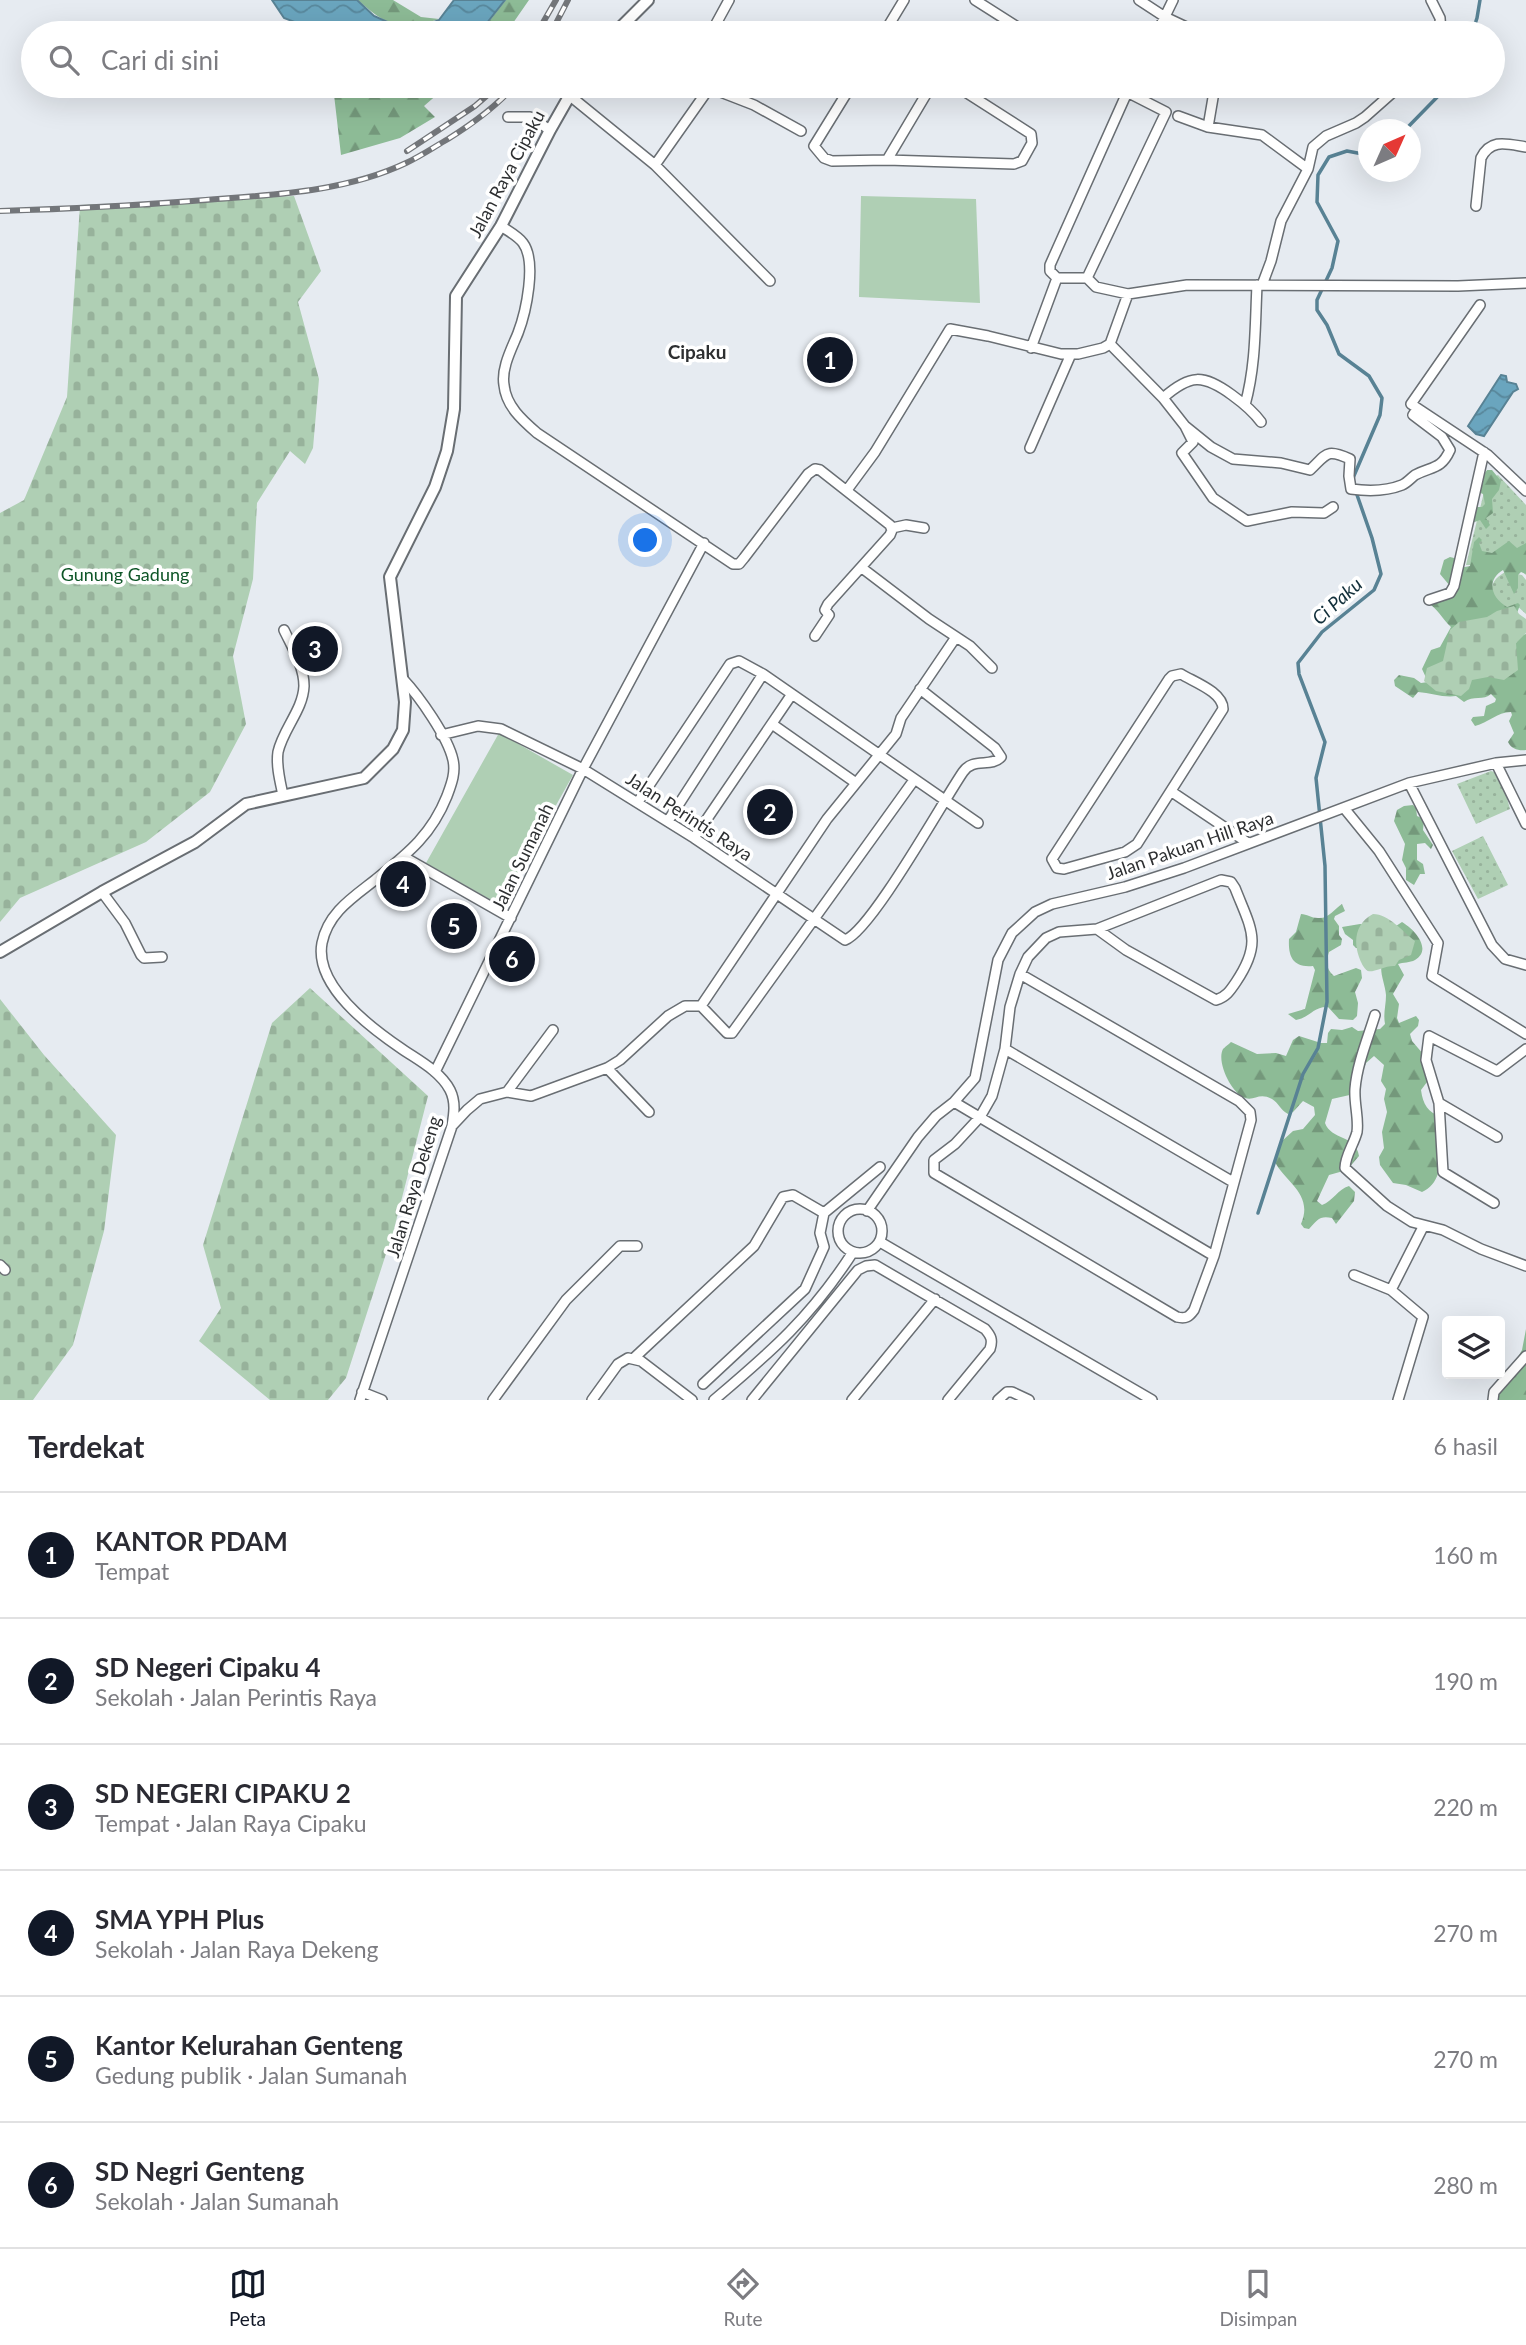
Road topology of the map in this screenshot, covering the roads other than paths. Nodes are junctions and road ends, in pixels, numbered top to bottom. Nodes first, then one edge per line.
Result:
1 (648, 0) edge
2 (729, 0) edge
3 (904, 0) edge
4 (975, 0) edge
5 (1139, 0) edge
6 (1173, 0) edge
7 (1431, 0) edge
8 (1166, 17) junction
9 (627, 21) edge
10 (718, 21) edge
11 (891, 21) edge
12 (1008, 21) edge
13 (1164, 21) edge
14 (1174, 21) edge
15 (1440, 21) edge
16 (568, 98) edge
17 (581, 98) edge
18 (700, 98) edge
19 (737, 98) edge
20 (844, 98) edge
21 (924, 98) edge
22 (975, 98) edge
23 (1124, 98) edge
24 (1144, 98) edge
25 (1213, 98) edge
26 (1386, 98) edge
27 (1178, 116) dead end
28 (508, 117) dead end
29 (1208, 128) junction
30 (550, 130) junction
31 (801, 131) dead end
32 (1526, 147) edge
33 (887, 160) junction
34 (655, 165) junction
35 (1308, 169) junction
36 (1476, 206) dead end
37 (501, 226) junction
38 (1057, 278) junction
39 (1087, 278) junction
40 (770, 281) dead end
41 (1526, 283) edge
42 (1259, 285) junction
43 (1128, 294) junction
44 (1480, 305) dead end
45 (1110, 344) junction
46 (1031, 348) junction
47 (1071, 354) junction
48 (1163, 398) junction
49 (1245, 405) junction
50 (1417, 409) junction
51 (1261, 422) dead end
52 (1185, 426) junction
53 (1030, 447) dead end
54 (1484, 452) junction
55 (847, 490) junction
56 (1526, 491) edge
57 (1333, 508) dead end
58 (924, 527) dead end
59 (892, 528) junction
60 (704, 544) junction
61 (862, 568) junction
62 (1429, 600) dead end
63 (284, 630) dead end
64 (815, 636) dead end
65 (956, 637) junction
66 (992, 668) dead end
67 (763, 674) junction
68 (403, 679) junction
69 (920, 689) junction
70 (792, 694) junction
71 (772, 724) junction
72 (441, 735) junction
73 (879, 755) junction
74 (1526, 760) edge
75 (1496, 763) junction
76 (583, 769) junction
77 (914, 780) junction
78 (856, 783) junction
79 (1409, 783) junction
80 (1172, 792) junction
81 (283, 795) junction
82 (638, 802) junction
83 (946, 802) junction
84 (1344, 808) junction
85 (668, 821) junction
86 (978, 823) dead end
87 (1526, 824) edge
88 (694, 838) junction
89 (1248, 843) junction
90 (404, 857) junction
91 (102, 892) junction
92 (777, 894) junction
93 (511, 918) junction
94 (815, 920) junction
95 (1097, 929) junction
96 (0, 952) edge
97 (162, 957) dead end
98 (1526, 965) edge
99 (1020, 974) junction
100 (701, 1006) junction
101 (1376, 1014) dead end
102 (553, 1030) dead end
103 (1526, 1034) edge
104 (1005, 1049) junction
105 (1526, 1049) edge
106 (607, 1069) junction
107 (435, 1072) junction
108 (507, 1092) junction
109 (954, 1102) junction
110 (1439, 1103) junction
111 (649, 1112) dead end
112 (980, 1116) junction
113 (452, 1126) junction
114 (1497, 1138) dead end
115 (880, 1167) dead end
116 (1233, 1182) junction
117 (1494, 1203) dead end
118 (867, 1210) junction
119 (824, 1213) junction
120 (1423, 1227) junction
121 (880, 1242) junction
122 (637, 1246) dead end
123 (853, 1252) junction
124 (1214, 1256) junction
125 (1526, 1266) edge
126 (1354, 1275) dead end
127 (1391, 1290) junction
128 (935, 1299) junction
129 (1526, 1356) edge
130 (634, 1358) junction
131 (703, 1384) dead end
132 (360, 1396) edge
133 (382, 1400) edge
134 (492, 1400) edge
135 (592, 1400) edge
136 (692, 1400) edge
137 (714, 1400) edge
138 (752, 1400) edge
139 (852, 1400) edge
140 (948, 1400) edge
141 (998, 1400) edge
142 (1029, 1400) edge
143 (1152, 1400) edge
144 (1398, 1400) edge
145 (1493, 1400) edge

1 - 9 street
2 - 10 street
3 - 11 street
4 - 12 street
5 - 8 street
6 - 8 street
7 - 15 street
8 - 13 street
8 - 14 street
16 - 30 street, Jalan Raya Cipaku
17 - 34 street
18 - 34 street
19 - 31 street
20 - 33 street
21 - 33 street
22 - 33 street
23 - 38 street
24 - 39 street
25 - 29 street
26 - 35 street
27 - 29 street
28 - 30 street
29 - 35 street
30 - 37 street, Jalan Raya Cipaku
32 - 36 street
34 - 40 street
35 - 42 street
37 - 60 street
37 - 68 street, Jalan Raya Cipaku
38 - 39 street
38 - 46 street
39 - 43 street
41 - 42 street
42 - 43 street
42 - 49 street
43 - 45 street
44 - 50 street
45 - 47 street
45 - 48 street
46 - 47 street
46 - 55 street
47 - 53 street
48 - 49 street
48 - 52 street
49 - 51 street
50 - 52 street
50 - 54 street
52 - 57 street
54 - 56 street
54 - 62 street
55 - 59 street
55 - 60 street
58 - 59 street
59 - 61 street
60 - 76 street, Jalan Sumanah
61 - 64 street
61 - 65 street
63 - 81 street
65 - 66 street
65 - 69 street
67 - 70 street
67 - 82 street
67 - 85 street
68 - 72 street, Jalan Raya Dekeng
68 - 81 street, Jalan Raya Cipaku
69 - 73 street
69 - 83 street
70 - 71 street
70 - 73 street
71 - 78 street
71 - 88 street
72 - 76 street, Jalan Perintis Raya
72 - 90 street, Jalan Raya Dekeng
73 - 77 street
73 - 78 street
74 - 75 street, Jalan Pakuan Hill Raya
75 - 79 street, Jalan Pakuan Hill Raya
75 - 87 street
76 - 82 street, Jalan Perintis Raya
76 - 93 street, Jalan Sumanah
77 - 83 street
77 - 94 street
78 - 92 street
79 - 84 street, Jalan Pakuan Hill Raya
79 - 98 street
80 - 80 street
80 - 89 street
81 - 91 street
82 - 85 street, Jalan Perintis Raya
83 - 86 street
83 - 94 street, Jalan Perintis Raya
84 - 89 street, Jalan Pakuan Hill Raya
84 - 103 street
85 - 88 street, Jalan Perintis Raya
88 - 92 street, Jalan Perintis Raya
89 - 109 street, Jalan Pakuan Hill Raya
90 - 93 street
90 - 107 street, Jalan Raya Dekeng
91 - 96 street
91 - 97 street
92 - 94 street, Jalan Perintis Raya
92 - 100 street
93 - 107 street, Jalan Sumanah
94 - 100 street
95 - 95 street
95 - 99 street
99 - 104 street
99 - 116 street
100 - 106 street
101 - 120 street
102 - 108 street
104 - 112 street
104 - 116 street
105 - 110 street
106 - 108 street
106 - 111 street
107 - 113 street, Jalan Raya Dekeng
108 - 113 street
109 - 112 street
109 - 118 street, Jalan Pakuan Hill Raya
110 - 114 street
110 - 117 street
112 - 124 street
112 - 124 street
113 - 132 street, Jalan Raya Dekeng
115 - 119 street
116 - 124 street
118 - 121 street
118 - 123 street
119 - 130 street
119 - 131 street
120 - 125 street
120 - 127 street
121 - 123 street
121 - 143 street
122 - 134 street
123 - 137 street
126 - 127 street
127 - 144 street
128 - 138 street
128 - 139 street
128 - 140 street
129 - 145 street
130 - 135 street
130 - 136 street
132 - 133 street
141 - 142 street

